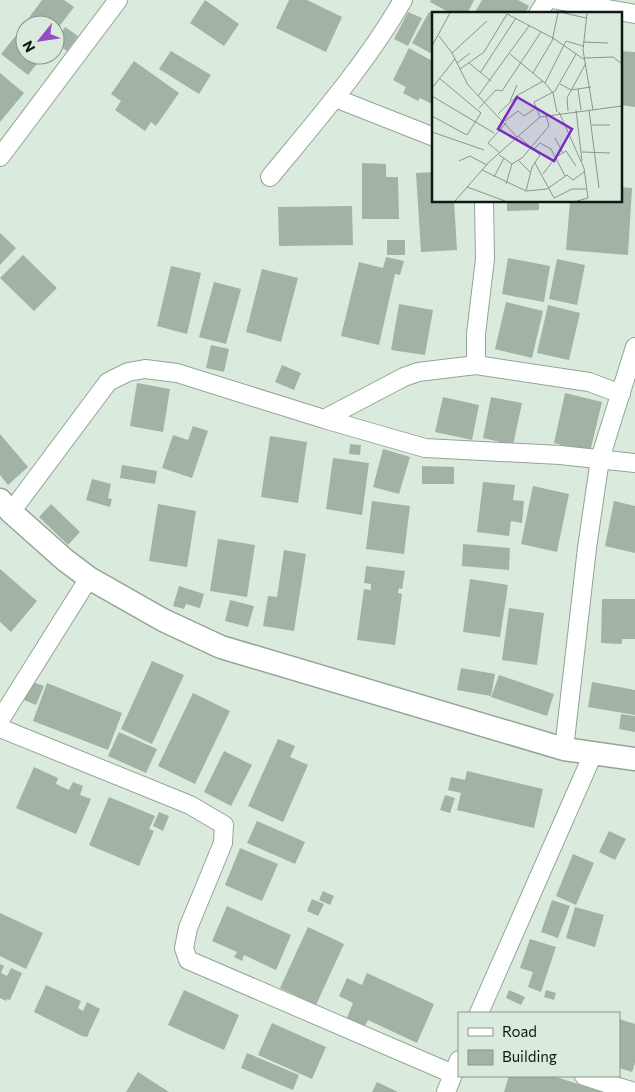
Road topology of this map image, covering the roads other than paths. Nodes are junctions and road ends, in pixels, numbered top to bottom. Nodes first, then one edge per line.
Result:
1 (118, 0) edge
2 (403, 0) edge
3 (547, 0) edge
4 (557, 0) edge
5 (539, 12) edge
6 (635, 14) edge
7 (335, 98) junction
8 (432, 136) edge
9 (0, 157) edge
10 (270, 177) dead end
11 (484, 202) edge
12 (635, 347) edge
13 (476, 365) junction
14 (621, 394) junction
15 (324, 419) junction
16 (600, 459) junction
17 (635, 463) edge
18 (6, 506) edge
19 (88, 578) junction
20 (0, 720) edge
21 (0, 728) edge
22 (564, 749) junction
23 (593, 754) junction
24 (635, 758) edge
25 (479, 1012) edge
26 (456, 1067) edge
27 (587, 1077) edge
28 (446, 1092) edge
29 (634, 1092) edge

1 - 9 street
2 - 7 street
3 - 5 street
4 - 6 street
7 - 8 street
7 - 10 street
11 - 13 street
12 - 14 street
13 - 14 street
13 - 15 street
14 - 16 street
15 - 16 street
15 - 18 street
16 - 17 street
16 - 22 street
18 - 19 street
19 - 20 street
19 - 22 street
21 - 26 street
22 - 23 street
23 - 24 street
23 - 25 street
26 - 28 street
27 - 29 street

